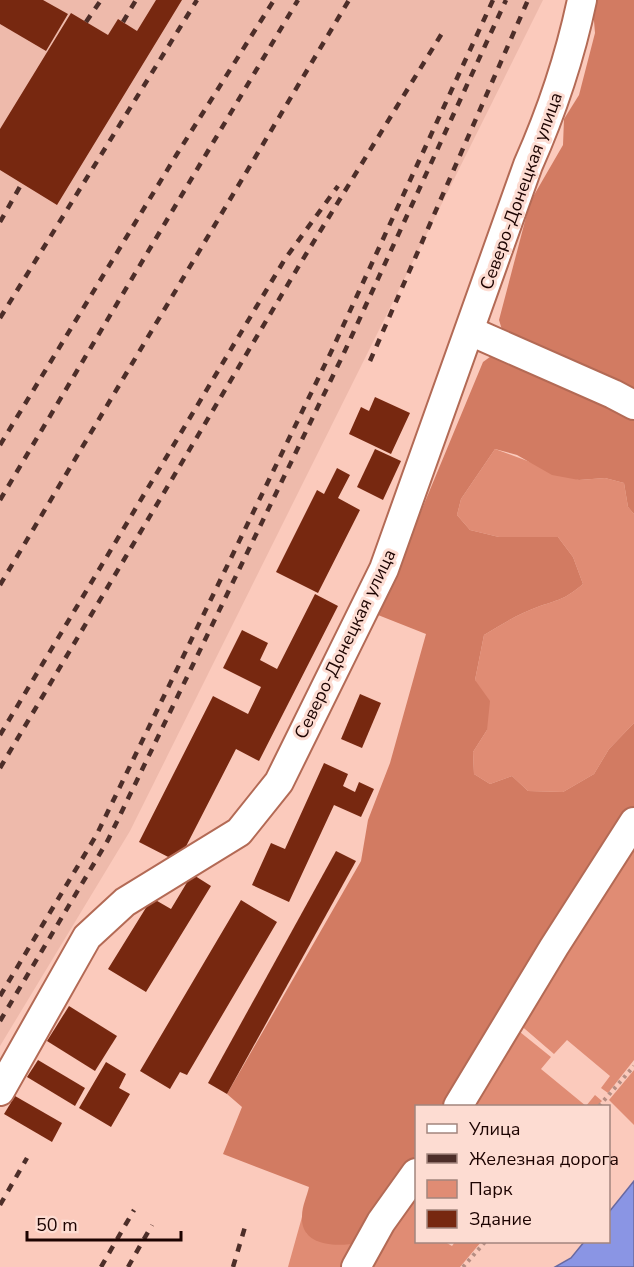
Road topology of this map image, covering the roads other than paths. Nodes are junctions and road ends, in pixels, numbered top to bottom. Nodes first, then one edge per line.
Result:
1 (582, 0) edge
2 (470, 331) junction
3 (634, 405) edge
4 (634, 822) edge
5 (0, 1091) edge
6 (459, 1105) edge
7 (415, 1176) edge
8 (356, 1267) edge

1 - 2 lane, Северо-Донецкая улица
2 - 3 lane
2 - 5 lane, Северо-Донецкая улица
4 - 6 lane
7 - 8 lane

